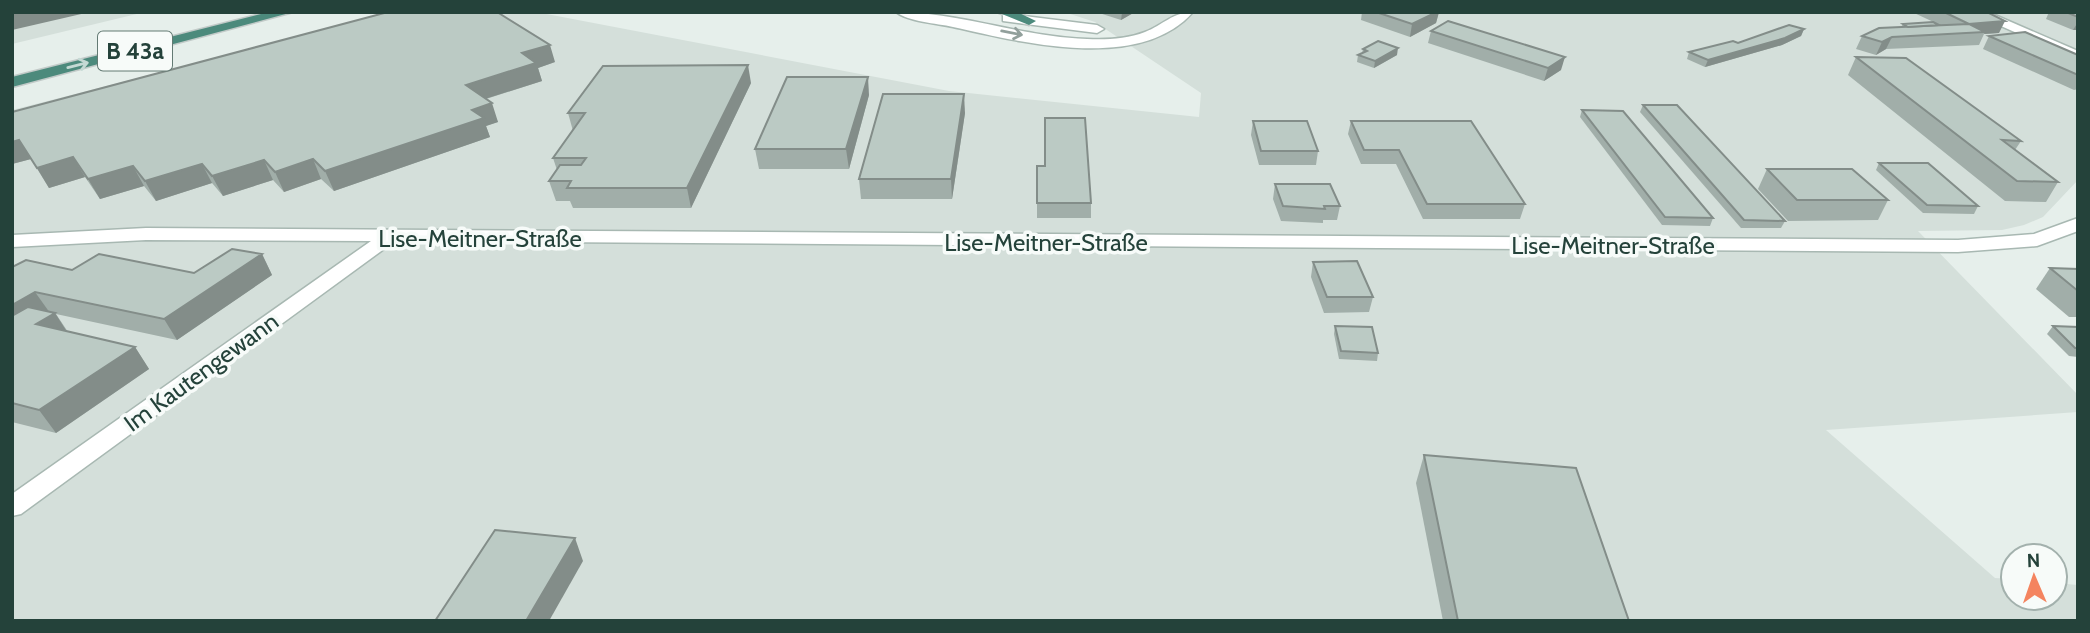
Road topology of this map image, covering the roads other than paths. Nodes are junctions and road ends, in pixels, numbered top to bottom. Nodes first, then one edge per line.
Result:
1 (233, 12) edge
2 (286, 12) edge
3 (903, 12) edge
4 (1177, 12) edge
5 (1186, 12) edge
6 (1976, 12) edge
7 (996, 13) edge
8 (2078, 56) edge
9 (12, 68) edge
10 (12, 82) edge
11 (2078, 225) edge
12 (389, 237) junction
13 (12, 241) edge
14 (12, 507) edge

1 - 9 highway, B 43a
10 -> 2 highway, B 43a
3 -> 5 street
4 - 7 street
6 - 8 street
11 - 12 street, Lise-Meitner-Straße
12 - 13 street, Lise-Meitner-Straße
12 - 14 street, Im Kautengewann

